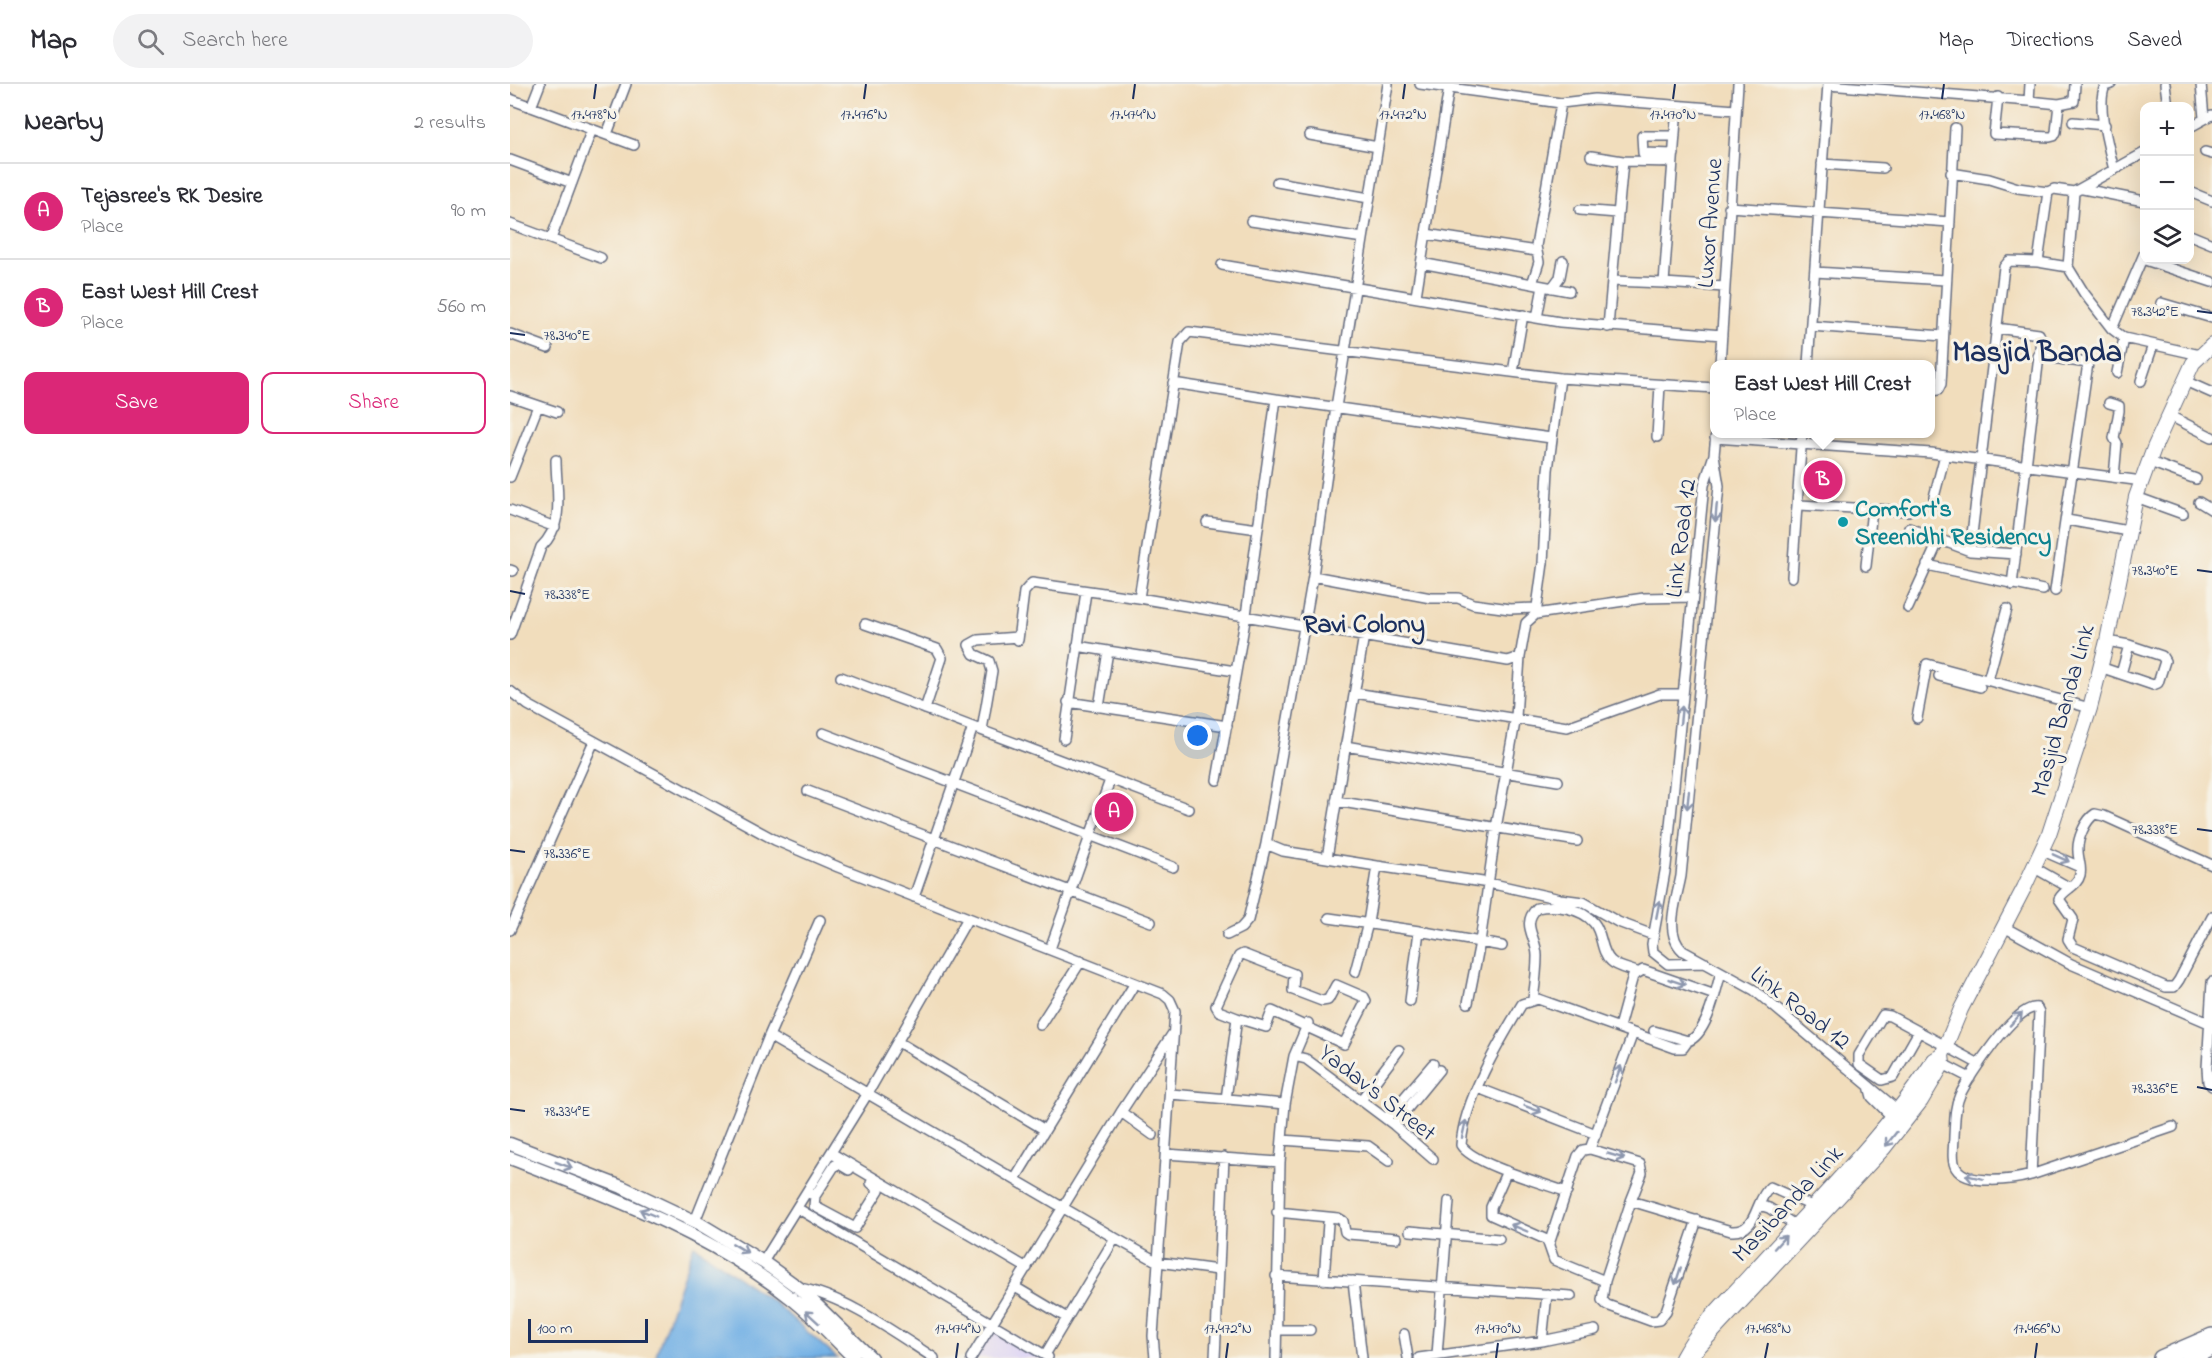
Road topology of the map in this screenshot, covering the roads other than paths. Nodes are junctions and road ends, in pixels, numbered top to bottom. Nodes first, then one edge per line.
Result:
1 (540, 84) edge
2 (626, 84) edge
3 (1388, 84) edge
4 (1420, 84) edge
5 (1738, 84) edge
6 (2031, 84) edge
7 (2076, 84) edge
8 (2111, 84) edge
9 (2165, 84) edge
10 (2201, 84) edge
11 (1828, 85) edge
12 (1449, 87) junction
13 (1998, 97) junction
14 (510, 99) edge
15 (2029, 101) junction
16 (2167, 102) edge
17 (1561, 103) junction
18 (2059, 104) junction
19 (531, 106) junction
20 (1677, 106) junction
21 (1736, 110) junction
22 (2208, 117) edge
23 (2073, 122) dead end
24 (2105, 125) junction
25 (2194, 125) edge
26 (1955, 128) dead end
27 (592, 129) junction
28 (607, 134) junction
29 (1310, 135) dead end
30 (1673, 136) junction
31 (634, 145) dead end
32 (1378, 147) junction
33 (1591, 156) dead end
34 (2140, 156) edge
35 (1672, 157) junction
36 (510, 160) edge
37 (1623, 161) junction
38 (1822, 164) junction
39 (1883, 168) dead end
40 (2114, 170) junction
41 (1951, 173) junction
42 (1277, 182) dead end
43 (572, 183) junction
44 (2078, 190) junction
45 (2048, 192) junction
46 (2194, 194) edge
47 (1369, 198) junction
48 (2140, 200) edge
49 (2212, 201) edge
50 (1729, 207) junction
51 (1580, 210) dead end
52 (1617, 213) junction
53 (1818, 213) junction
54 (1251, 221) dead end
55 (1950, 222) junction
56 (510, 224) edge
57 (1426, 234) junction
58 (2194, 237) edge
59 (1363, 238) junction
60 (551, 239) junction
61 (2212, 244) edge
62 (1536, 251) junction
63 (601, 258) dead end
64 (1563, 261) dead end
65 (2038, 262) junction
66 (1422, 263) junction
67 (2140, 264) edge
68 (2162, 264) edge
69 (1222, 265) dead end
70 (2068, 267) junction
71 (1815, 272) junction
72 (1945, 280) junction
73 (1612, 281) junction
74 (2212, 282) edge
75 (1664, 283) junction
76 (1532, 284) junction
77 (1547, 287) junction
78 (1724, 287) junction
79 (1356, 289) junction
80 (1569, 291) dead end
81 (1416, 296) junction
82 (2161, 303) dead end
83 (1523, 315) junction
84 (1537, 318) junction
85 (2212, 318) edge
86 (1811, 326) junction
87 (1608, 327) junction
88 (1996, 328) junction
89 (2112, 329) junction
90 (510, 334) edge
91 (1722, 335) junction
92 (1943, 336) junction
93 (2124, 338) junction
94 (2153, 345) junction
95 (2212, 345) edge
96 (548, 348) dead end
97 (1346, 350) junction
98 (2200, 355) junction
99 (2038, 356) junction
100 (1720, 360) edge
101 (1808, 360) edge
102 (1513, 372) junction
103 (2117, 373) dead end
104 (1560, 378) junction
105 (2141, 381) dead end
106 (2185, 381) junction
107 (1173, 383) junction
108 (1660, 385) junction
109 (1710, 388) edge
110 (1935, 390) edge
111 (2212, 393) edge
112 (510, 396) edge
113 (1276, 399) junction
114 (2109, 403) dead end
115 (538, 406) junction
116 (1336, 407) junction
117 (557, 412) dead end
118 (2170, 416) junction
119 (1657, 437) dead end
120 (2212, 437) edge
121 (1551, 438) junction
122 (1715, 438) edge
123 (1802, 438) edge
124 (1714, 455) junction
125 (1945, 455) junction
126 (556, 460) dead end
127 (1983, 460) junction
128 (2150, 462) junction
129 (2026, 466) junction
130 (2073, 473) junction
131 (510, 477) edge
132 (2114, 477) junction
133 (2196, 479) dead end
134 (2142, 481) junction
135 (1934, 497) dead end
136 (2136, 497) junction
137 (2199, 502) dead end
138 (1799, 505) junction
139 (1872, 509) junction
140 (510, 510) edge
141 (2212, 510) edge
142 (1908, 511) dead end
143 (2183, 514) dead end
144 (2067, 520) junction
145 (1207, 522) dead end
146 (555, 527) junction
147 (1909, 528) dead end
148 (1258, 529) junction
149 (2128, 531) junction
150 (1939, 540) junction
151 (1970, 551) junction
152 (2016, 554) junction
153 (1927, 565) junction
154 (1866, 566) dead end
155 (1313, 576) junction
156 (1792, 577) dead end
157 (2012, 585) junction
158 (2043, 590) dead end
159 (2055, 591) dead end
160 (1086, 592) junction
161 (1693, 597) junction
162 (1139, 598) junction
163 (1908, 608) dead end
164 (2007, 609) dead end
165 (1536, 611) junction
166 (1246, 615) junction
167 (865, 624) dead end
168 (1304, 625) junction
169 (510, 635) edge
170 (1364, 635) junction
171 (2107, 641) junction
172 (2130, 645) junction
173 (1077, 646) junction
174 (1108, 651) junction
175 (1520, 657) junction
176 (2100, 668) junction
177 (1235, 671) junction
178 (1940, 673) junction
179 (2121, 674) junction
180 (841, 677) dead end
181 (1988, 680) junction
182 (1980, 687) dead end
183 (510, 692) edge
184 (1355, 693) junction
185 (1683, 694) junction
186 (1068, 702) junction
187 (1099, 707) junction
188 (2090, 708) junction
189 (925, 709) junction
190 (1516, 717) junction
191 (1917, 718) dead end
192 (1227, 726) junction
193 (973, 727) junction
194 (982, 730) junction
195 (823, 733) dead end
196 (1064, 739) dead end
197 (594, 741) junction
198 (1345, 746) junction
199 (1506, 771) junction
200 (1110, 780) junction
201 (1217, 780) dead end
202 (1558, 781) dead end
203 (953, 784) junction
204 (808, 791) dead end
205 (1336, 801) junction
206 (1189, 809) dead end
207 (1496, 828) junction
208 (1090, 837) junction
209 (934, 839) junction
210 (1577, 841) dead end
211 (1266, 844) junction
212 (2041, 850) junction
213 (1327, 858) junction
214 (2212, 865) edge
215 (1377, 866) junction
216 (1173, 867) dead end
217 (2033, 867) junction
218 (2080, 867) junction
219 (1489, 883) junction
220 (2070, 888) junction
221 (1071, 891) junction
222 (914, 897) junction
223 (1602, 912) junction
224 (2212, 917) edge
225 (968, 918) junction
226 (1329, 918) dead end
227 (820, 920) dead end
228 (1614, 920) junction
229 (1591, 921) junction
230 (1151, 922) dead end
231 (1368, 923) junction
232 (2004, 927) junction
233 (510, 930) edge
234 (1419, 932) junction
235 (1227, 935) dead end
236 (1599, 935) junction
237 (1653, 935) junction
238 (1480, 942) junction
239 (1502, 946) dead end
240 (1050, 949) junction
241 (1081, 961) junction
242 (1706, 963) junction
243 (1355, 972) dead end
244 (1637, 972) junction
245 (1721, 972) junction
246 (2212, 982) edge
247 (1135, 983) junction
248 (1714, 995) junction
249 (1533, 999) junction
250 (1410, 1001) dead end
251 (1468, 1003) dead end
252 (1237, 1018) junction
253 (2208, 1023) junction
254 (1041, 1025) dead end
255 (1307, 1025) junction
256 (1619, 1027) junction
257 (1174, 1030) junction
258 (1654, 1031) dead end
259 (1633, 1033) junction
260 (1918, 1033) junction
261 (769, 1036) junction
262 (898, 1041) junction
263 (1688, 1041) junction
264 (1399, 1050) dead end
265 (1944, 1055) junction
266 (1296, 1056) junction
267 (1979, 1064) junction
268 (1436, 1067) dead end
269 (1923, 1077) joint
270 (1970, 1078) junction
271 (2212, 1086) edge
272 (1478, 1088) junction
273 (868, 1093) junction
274 (1171, 1094) junction
275 (1226, 1100) junction
276 (1361, 1100) junction
277 (1285, 1104) junction
278 (1121, 1112) junction
279 (1900, 1116) junction
280 (1390, 1122) junction
281 (2173, 1128) dead end
282 (1045, 1130) junction
283 (1596, 1134) junction
284 (1153, 1135) dead end
285 (1282, 1140) junction
286 (510, 1144) edge
287 (1590, 1149) junction
288 (831, 1153) junction
289 (1166, 1154) junction
290 (1224, 1157) junction
291 (510, 1158) edge
292 (1433, 1159) dead end
293 (1389, 1161) dead end
294 (1280, 1162) junction
295 (826, 1171) junction
296 (1507, 1171) junction
297 (2031, 1175) junction
298 (1015, 1179) junction
299 (1567, 1192) junction
300 (811, 1194) junction
301 (1449, 1201) dead end
302 (1631, 1201) junction
303 (1759, 1205) junction
304 (1812, 1206) junction
305 (797, 1208) junction
306 (1064, 1208) junction
307 (1277, 1212) junction
308 (1697, 1220) junction
309 (695, 1221) junction
310 (1328, 1223) dead end
311 (1795, 1225) junction
312 (1410, 1231) dead end
313 (1446, 1235) junction
314 (1115, 1238) junction
315 (1397, 1238) dead end
316 (1499, 1239) dead end
317 (1549, 1244) junction
318 (763, 1262) junction
319 (1158, 1262) junction
320 (1027, 1268) junction
321 (1218, 1270) junction
322 (1276, 1276) junction
323 (1324, 1280) junction
324 (1353, 1281) junction
325 (1605, 1281) junction
326 (1015, 1287) junction
327 (1441, 1287) junction
328 (799, 1288) junction
329 (1547, 1294) junction
330 (1571, 1296) dead end
331 (791, 1298) junction
332 (1067, 1318) junction
333 (1716, 1321) junction
334 (992, 1322) junction
335 (1277, 1330) junction
336 (1310, 1330) dead end
337 (1595, 1330) dead end
338 (1404, 1334) dead end
339 (2212, 1336) edge
340 (1542, 1341) junction
341 (2212, 1348) edge
342 (1486, 1353) edge
343 (1437, 1354) junction
344 (1047, 1356) edge
345 (854, 1358) edge
346 (871, 1358) edge
347 (934, 1358) edge
348 (971, 1358) edge
349 (1155, 1358) edge
350 (1215, 1358) edge
351 (1276, 1358) edge
352 (1362, 1358) edge
353 (1408, 1358) edge
354 (1419, 1358) edge
355 (1682, 1358) edge
356 (1687, 1358) edge
357 (1692, 1358) edge
358 (2161, 1358) edge
359 (2189, 1358) edge

1 - 19 street
2 - 28 street
3 - 32 street
4 - 12 street
5 - 21 street, Luxor Avenue
6 - 15 street
7 - 18 street
8 - 24 street
9 - 16 street
10 - 22 street
11 - 13 street
11 - 38 street
12 - 17 street
12 - 57 street
13 - 15 street
13 - 18 street
14 - 19 street
15 - 18 street
17 - 20 street
17 - 62 street
19 - 27 street
20 - 21 street
20 - 30 street
21 - 50 street, Luxor Avenue
22 - 25 street
23 - 24 street
24 - 40 street
26 - 41 street
27 - 28 street
27 - 43 street
28 - 31 street
29 - 32 street
30 - 35 street
30 - 35 street
32 - 47 street
33 - 37 street
34 - 40 street
35 - 37 street
35 - 75 street
36 - 43 street
37 - 52 street
38 - 39 street
38 - 53 street
40 - 44 street
41 - 45 street
41 - 55 street
42 - 47 street
43 - 60 street
44 - 45 street
44 - 48 street
44 - 70 street
45 - 65 street
46 - 49 street
47 - 59 street
50 - 53 street
50 - 78 street, Luxor Avenue
51 - 52 street
52 - 73 street
53 - 55 street
53 - 71 street
54 - 59 street
55 - 72 street
56 - 60 street
57 - 62 street
57 - 66 street
58 - 61 street
59 - 79 street
60 - 63 street
62 - 76 street
64 - 77 street
65 - 70 street
65 - 88 street
66 - 76 street
66 - 81 street
67 - 89 street
68 - 74 street
69 - 79 street
70 - 89 street
71 - 72 street
71 - 86 street
72 - 92 street
73 - 75 street
73 - 87 street
75 - 78 street
76 - 77 street
77 - 80 street
77 - 84 street
78 - 91 street, Luxor Avenue
79 - 81 street
79 - 97 street
81 - 83 street
82 - 85 street
83 - 84 street
83 - 102 street
84 - 87 street
86 - 92 street
86 - 101 street
87 - 91 street
88 - 99 street
88 - 127 street
89 - 93 street
90 - 96 street
91 - 100 street, Luxor Avenue
92 - 110 street
93 - 94 street
93 - 103 street
94 - 98 street
94 - 105 street
95 - 98 main road, Masjid Banda Link
97 - 102 street
97 - 107 street
97 - 116 street
98 - 106 main road, Masjid Banda Link
99 - 129 street
99 - 130 street
102 - 104 street
104 - 108 street
104 - 121 street
106 - 111 street
106 - 118 main road, Masjid Banda Link
107 - 113 street
107 - 162 street
108 - 109 street
108 - 119 street
112 - 115 street
113 - 116 street
113 - 148 street
114 - 132 street
115 - 117 street
115 - 131 street
116 - 121 street
116 - 155 street
118 - 120 street
118 - 128 main road, Masjid Banda Link
121 - 165 street
122 - 124 street
123 - 125 street
123 - 138 street
124 - 161 street, Link Road 12
124 -> 242 street, Link Road 12
125 - 127 street
125 - 135 street
126 - 146 street
127 - 129 street
127 - 151 street
128 - 133 street
128 - 134 main road, Masjid Banda Link
129 - 130 street
129 - 152 street
130 - 132 street
130 - 144 street
132 - 134 street
134 - 136 main road, Masjid Banda Link
136 - 143 street
136 - 149 main road, Masjid Banda Link
137 - 141 street
138 - 139 street
138 - 156 street
139 - 142 street
139 - 154 street
140 - 146 street
144 - 149 street
144 - 159 street
145 - 148 street
146 - 169 street
147 - 150 street
148 - 166 street
149 - 171 main road, Masjid Banda Link
150 - 151 street
150 - 153 street
151 - 152 street
152 - 157 street
153 - 157 street
153 - 163 street
155 - 165 street
155 - 168 street
157 - 158 street
160 - 162 street
160 - 173 street
160 - 194 street
161 - 165 street
161 - 185 street, Link Road 12
162 - 166 street
164 - 181 street
165 - 175 street
166 - 168 street
166 - 177 street
167 - 189 street
168 - 170 street
168 - 211 street
170 - 175 street
170 - 184 street
171 - 172 street
171 - 176 main road, Masjid Banda Link
172 - 179 street
172 - 179 street
173 - 174 street
173 - 186 street
174 - 177 street
174 - 187 street
175 - 190 street
176 - 179 street
176 - 188 main road, Masjid Banda Link
177 - 192 street
178 - 181 street
178 - 182 street
178 - 191 street
180 - 189 street
181 - 188 street
183 - 197 street
184 - 190 street
184 - 198 street
185 - 190 street
237 -> 185 street, Link Road 12
186 - 187 street
186 - 196 street
187 - 192 street
188 - 212 main road, Masjid Banda Link
189 - 193 street
190 - 199 street
192 - 201 street
193 - 194 street
193 - 203 street
194 - 200 street
195 - 203 street
197 - 222 street
197 - 233 street
198 - 199 street
198 - 205 street
199 - 202 street
199 - 207 street
200 - 206 street
200 - 208 street
203 - 208 street
203 - 209 street
204 - 209 street
205 - 207 street
205 - 213 street
207 - 210 street
207 - 219 street
208 - 216 street
208 - 221 street
209 - 221 street
209 - 222 street
211 - 213 street
211 - 235 street
212 - 217 main road, Masjid Banda Link
212 -> 218 street
213 - 215 street
214 - 218 street
215 - 219 street
215 - 231 street
217 - 220 street
217 - 232 main road, Masjid Banda Link
218 - 220 street
219 - 223 street
219 - 238 street
220 - 224 street
221 - 230 street
221 - 240 street
222 - 225 street
223 - 228 street
223 - 229 street
225 - 240 street
225 - 262 street
226 - 231 street
227 - 261 street
228 - 236 street
228 - 237 street
229 - 236 street
229 - 249 street
231 - 234 street
231 - 243 street
232 - 253 street
232 - 265 main road, Masjid Banda Link
234 - 238 street
234 - 250 street
236 - 244 street
237 - 242 street
238 - 239 street
238 - 251 street
240 - 241 street
241 - 247 street
241 - 254 street
242 - 245 street, Link Road 12
244 -> 248 street
244 - 256 street
245 - 248 street
245 - 279 street, Link Road 12
246 - 253 street
247 - 257 street
247 - 282 street
248 - 263 street
249 - 256 street
249 - 272 street
252 - 255 street
252 - 255 street
252 - 275 street
253 - 271 street
255 - 266 street
256 - 259 street
257 - 274 street
257 - 278 street
258 - 263 street
259 - 263 street
283 -> 259 street
260 - 260 street
260 - 265 street
261 - 273 street
261 - 309 street
262 - 273 street
262 - 282 street
264 - 276 street
265 - 267 street
265 - 269 main road, Masjid Banda Link
265 - 270 street
265 - 279 main road
266 - 276 street, Yadav's Street
266 - 277 street
267 - 270 street
267 -> 297 street
268 - 280 street
269 - 279 main road, Masibanda Link
297 -> 270 street
272 -> 283 street
296 -> 272 street
273 - 288 street
273 - 298 street
274 - 275 street
274 - 289 street
275 - 277 street
276 - 280 street, Yadav's Street
277 - 285 street
278 - 284 street
278 - 306 street
279 - 304 main road, Masibanda Link
279 -> 333 main road
280 - 292 street, Yadav's Street
281 - 297 street
282 - 298 street
283 - 287 street
285 - 293 street
285 - 294 street
286 -> 309 street
287 - 299 street
287 -> 302 street
288 - 295 street
288 - 320 street
289 - 290 street
289 - 319 street
290 - 294 street
290 - 321 street
331 -> 291 street
294 - 307 street
295 - 300 street
295 - 300 street
296 - 299 street
317 -> 296 street
298 - 306 street
299 - 317 street
300 - 305 street
301 - 313 street
302 - 308 street
302 - 325 street
303 - 304 street
303 - 308 street
303 - 311 street
304 - 311 main road, Masibanda Link
305 - 318 street
305 - 334 street
306 - 314 street
306 - 320 street
307 - 315 street
307 - 322 street
308 -> 325 street
309 -> 318 street
310 - 323 street
333 -> 311 main road, Masibanda Link
312 - 313 street
313 - 316 street
313 - 327 street
314 - 319 street
314 - 332 street
317 - 325 street
318 - 328 street
319 - 321 street
319 - 349 street
320 - 326 street
321 - 350 street
322 - 323 street
322 - 335 street
323 - 324 street
324 - 327 street
324 - 352 street
326 - 332 street
326 - 334 street
327 - 329 street
327 - 343 street
328 - 331 street
328 - 346 street
328 - 347 street
329 - 330 street
329 - 340 street
345 -> 331 street
332 - 344 street
333 - 355 main road, Masibanda Link
333 - 357 main road
334 - 344 street
334 - 348 street
335 - 336 street
335 - 351 street
337 - 340 street
338 - 353 street
339 - 358 main road
340 - 342 street
341 - 359 main road
342 - 343 street
343 - 354 street
356 - 357 street

